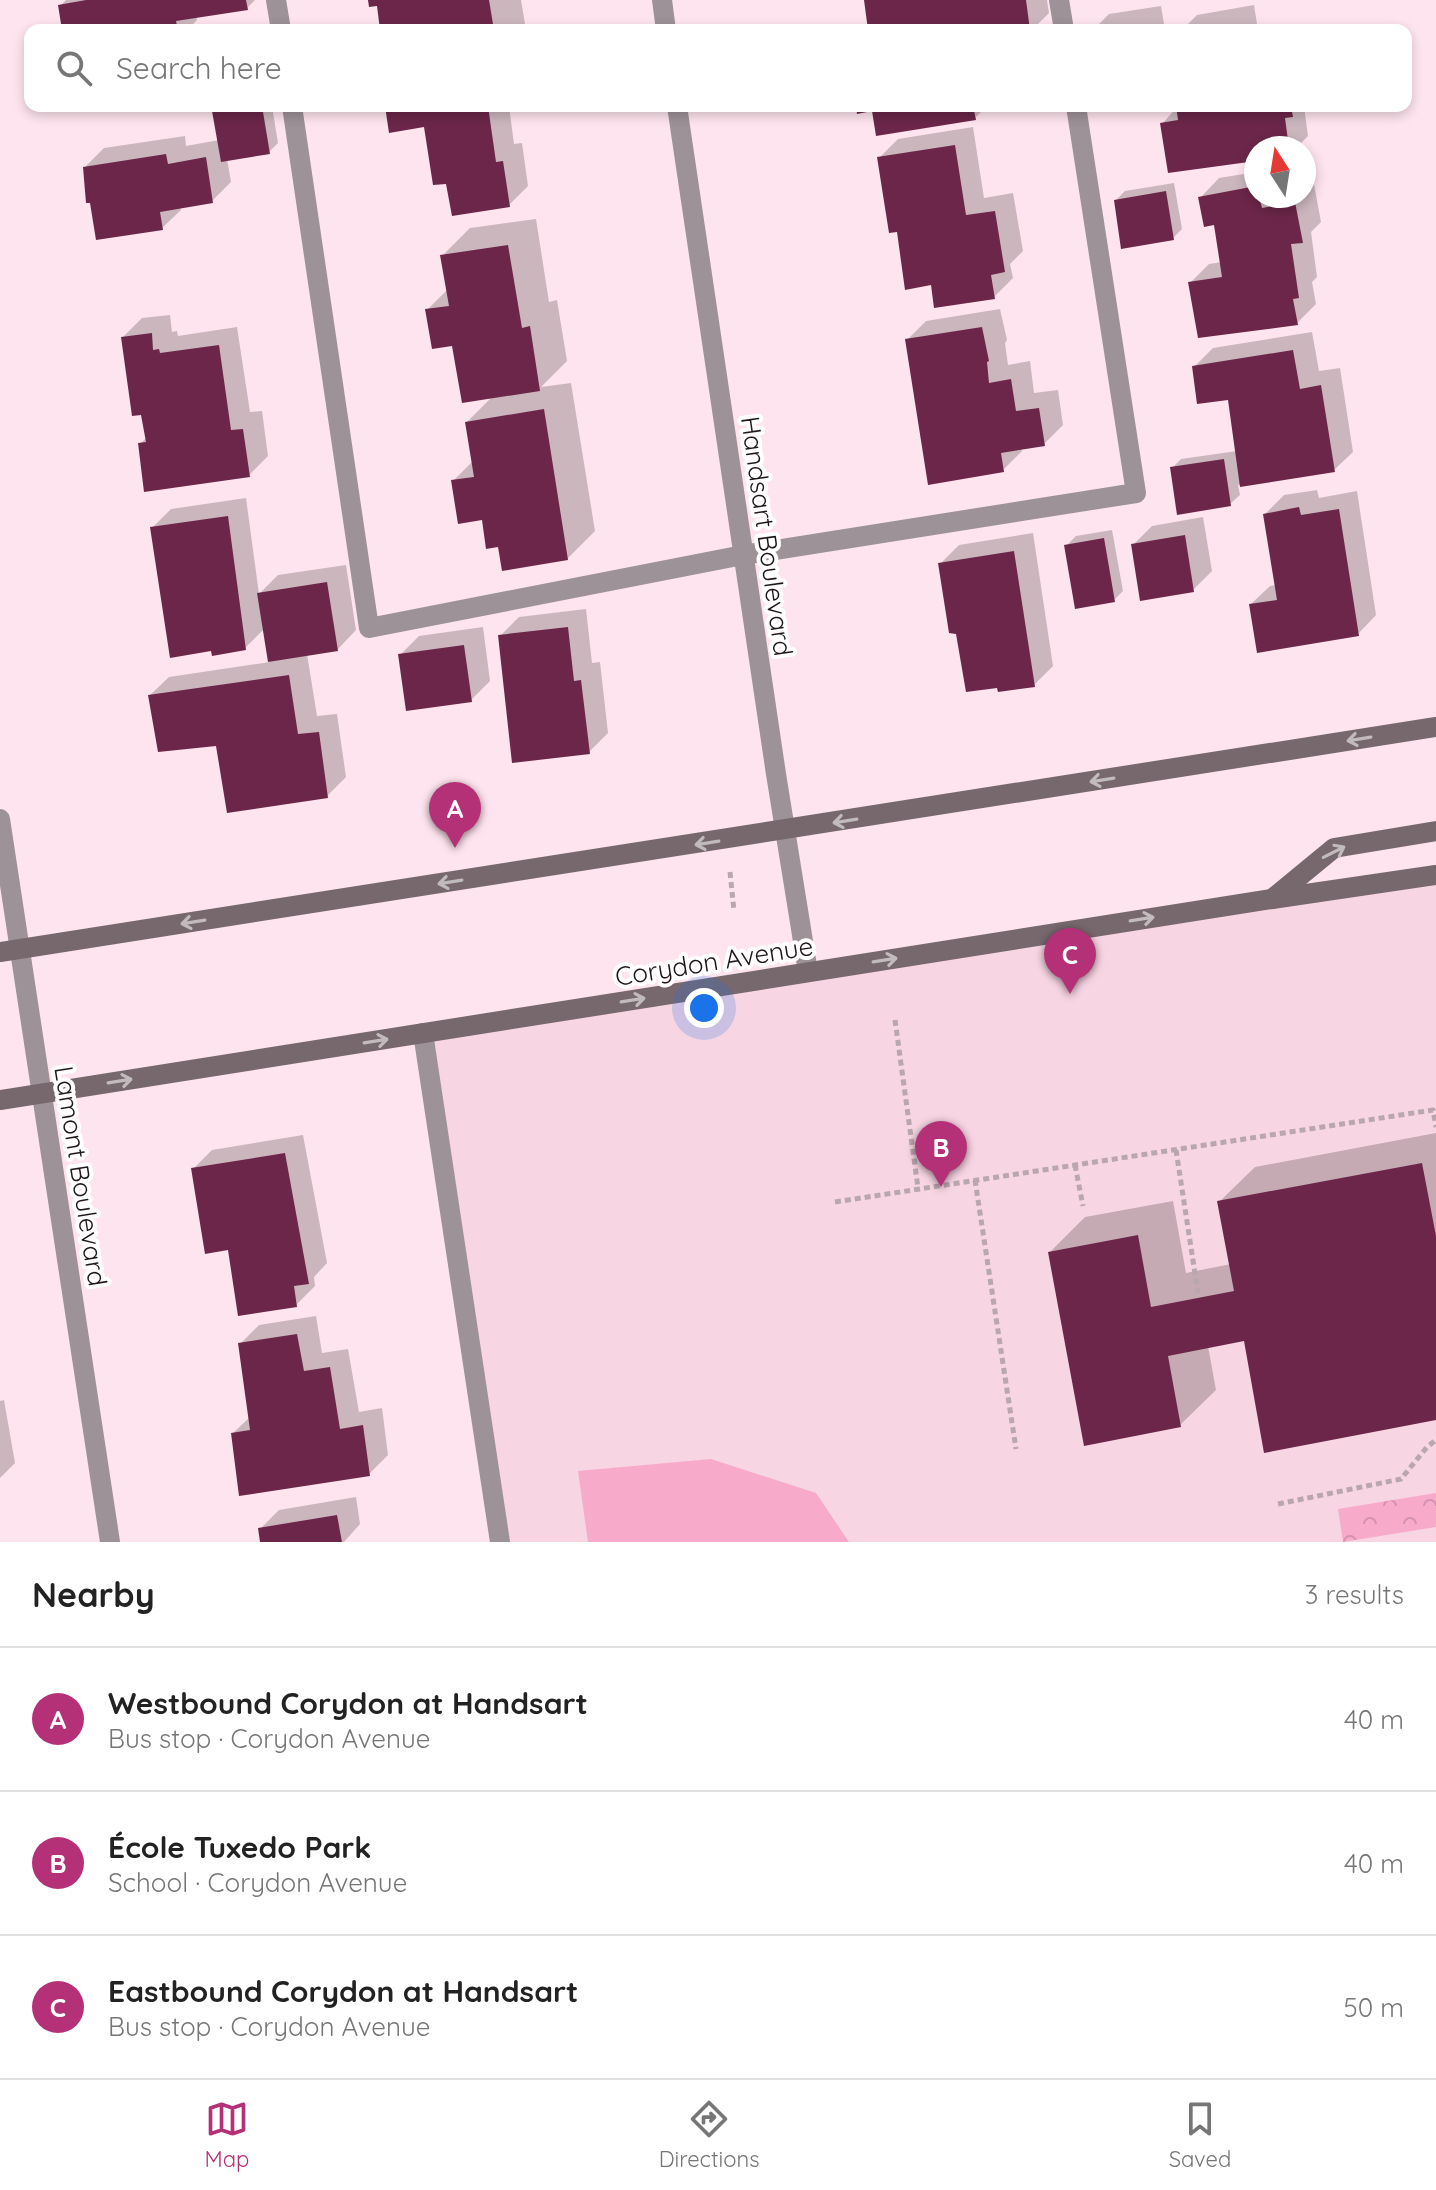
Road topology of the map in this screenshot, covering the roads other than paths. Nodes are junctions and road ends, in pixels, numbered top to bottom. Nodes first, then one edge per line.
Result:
1 (276, 0) edge
2 (662, 0) edge
3 (1059, 0) edge
4 (280, 24) edge
5 (665, 24) edge
6 (1063, 24) edge
7 (293, 112) edge
8 (678, 112) edge
9 (1077, 112) edge
10 (743, 555) junction
11 (1436, 727) edge
12 (0, 819) edge
13 (784, 831) junction
14 (1436, 831) edge
15 (1436, 875) edge
16 (1272, 899) junction
17 (10, 951) edge
18 (808, 972) junction
19 (423, 1033) junction
20 (42, 1093) junction
21 (0, 1100) edge
22 (110, 1542) edge
23 (500, 1542) edge

1 - 4 street
2 - 5 street
3 - 6 street
7 - 10 street
8 - 10 street, Handsart Boulevard
9 - 10 street
10 - 13 street, Handsart Boulevard
11 -> 13 main road
12 - 17 street, Lamont Boulevard
13 -> 17 main road
13 - 18 street, Handsart Boulevard
16 -> 14 main road
15 - 16 main road, Corydon Avenue
18 -> 16 main road, Corydon Avenue
17 - 20 street, Lamont Boulevard
19 -> 18 main road, Corydon Avenue
20 -> 19 main road, Corydon Avenue
19 - 23 street
20 - 21 main road, Corydon Avenue
20 - 22 street, Lamont Boulevard

